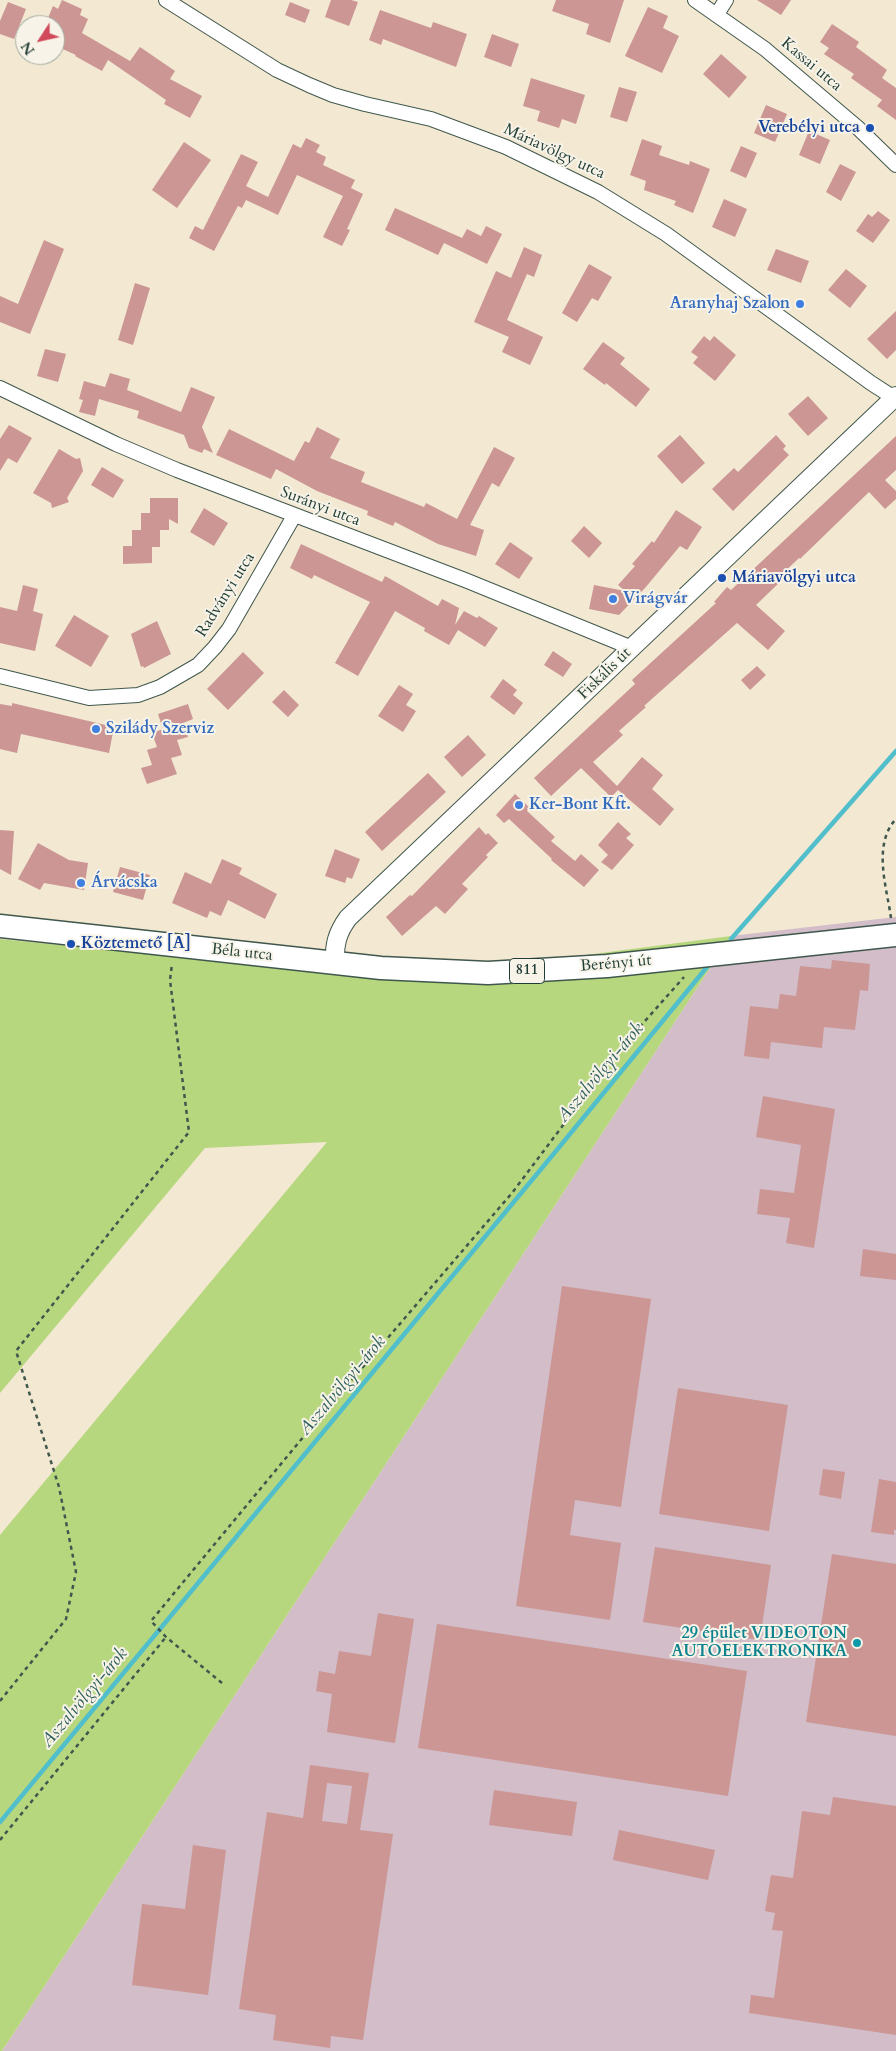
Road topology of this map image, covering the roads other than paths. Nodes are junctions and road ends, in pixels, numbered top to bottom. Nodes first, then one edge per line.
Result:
1 (166, 0) edge
2 (695, 0) edge
3 (726, 0) edge
4 (717, 14) junction
5 (896, 165) edge
6 (0, 388) edge
7 (895, 398) edge
8 (294, 516) junction
9 (632, 648) junction
10 (0, 676) edge
11 (0, 926) edge
12 (895, 936) edge
13 (335, 964) junction

1 - 7 street, Máriavölgy utca
2 - 4 street, Kassai utca
3 - 4 street
4 - 5 street, Kassai utca
6 - 8 street, Surányi utca
7 - 9 street, Fiskális út
8 - 9 street, Surányi utca
8 - 10 street, Radványi utca
9 - 13 street, Fiskális út
11 - 13 main road, Béla utca / 811
12 - 13 main road, Berényi út / 811

